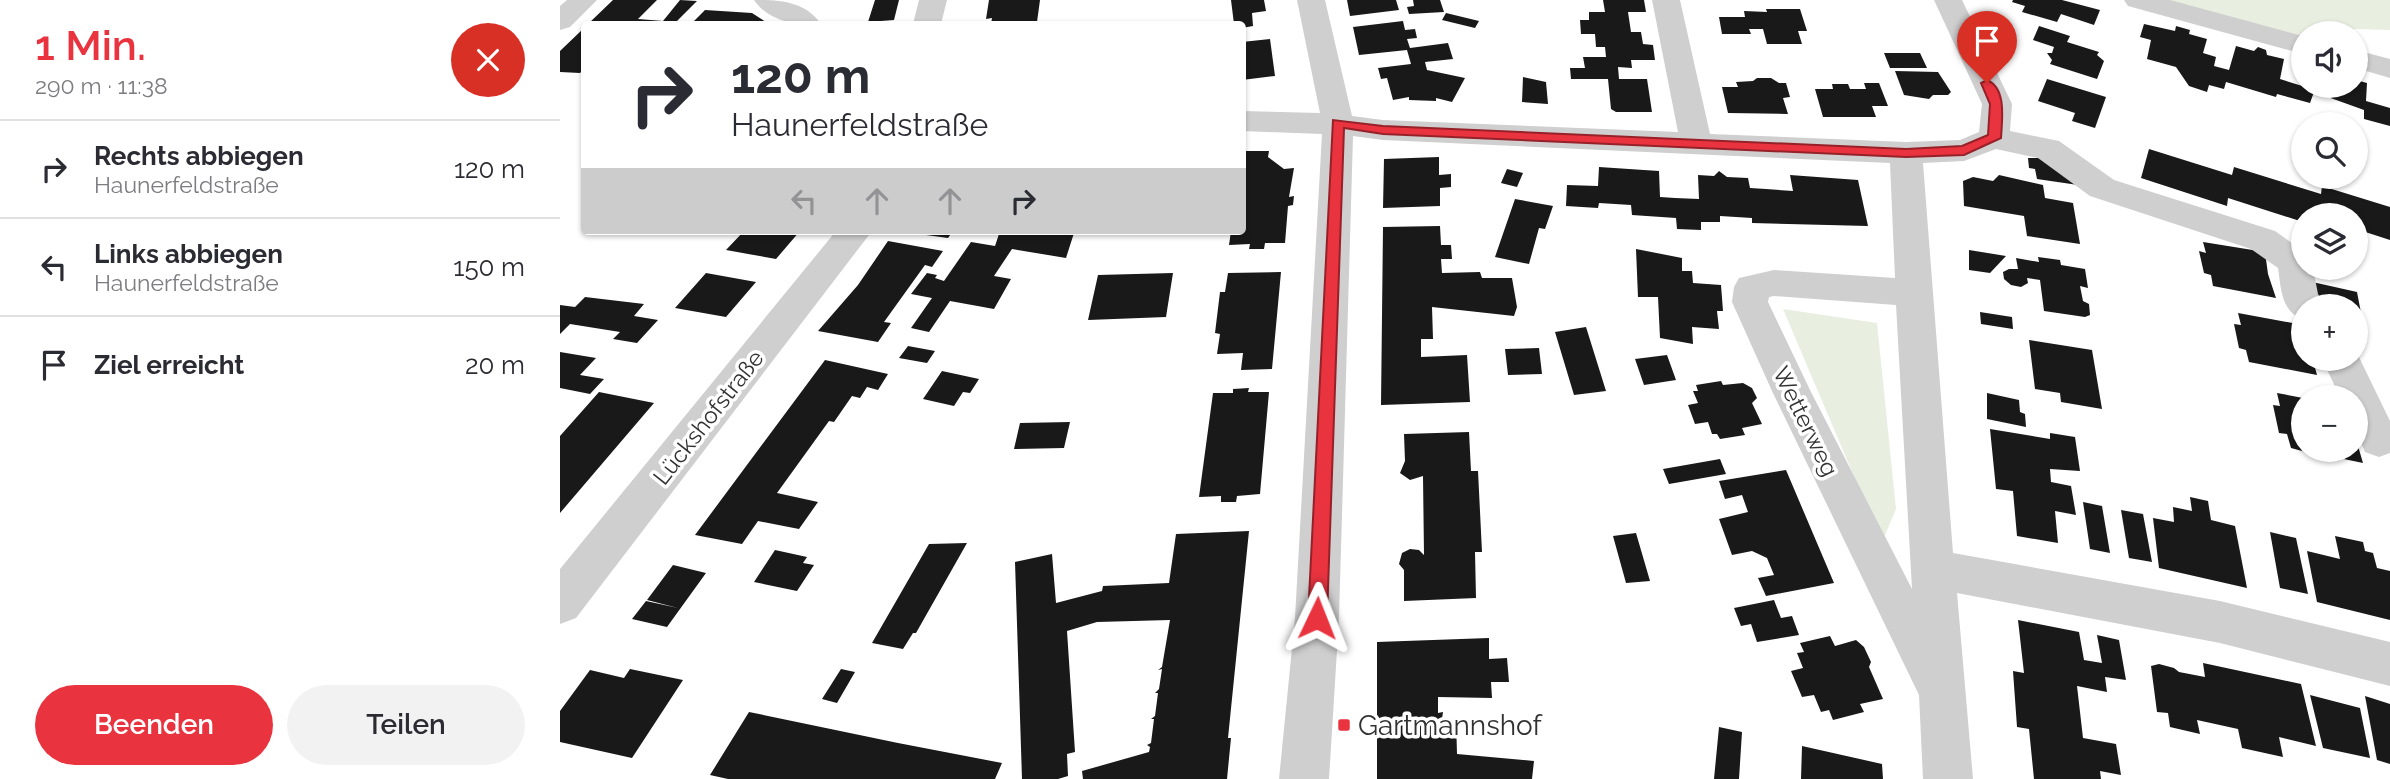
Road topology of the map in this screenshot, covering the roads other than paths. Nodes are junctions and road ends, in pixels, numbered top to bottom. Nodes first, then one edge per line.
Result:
1 (583, 0) edge
2 (768, 0) edge
3 (933, 0) edge
4 (1311, 0) edge
5 (1666, 0) edge
6 (1948, 0) edge
7 (2138, 0) edge
8 (560, 21) edge
9 (802, 21) edge
10 (928, 21) edge
11 (2291, 42) edge
12 (2368, 63) edge
13 (2390, 69) edge
14 (1246, 121) edge
15 (1338, 123) junction
16 (1994, 138) junction
17 (1696, 144) junction
18 (1906, 153) junction
19 (852, 235) edge
20 (1913, 293) junction
21 (2300, 294) edge
22 (2347, 371) edge
23 (2379, 440) dead end
24 (1934, 569) junction
25 (560, 603) edge
26 (2390, 664) edge
27 (1942, 697) junction
28 (1304, 779) edge
29 (1948, 779) edge

1 - 8 street
2 - 9 street
3 - 10 street
4 - 15 street
5 - 17 street
6 - 16 street
7 - 11 street
12 - 13 street
14 - 15 street
15 - 17 street
15 - 28 street
16 - 18 street
16 - 21 street
17 - 18 street
18 - 20 street, Wetterweg
19 - 25 street, Lückshofstraße
20 - 24 street, Wetterweg
20 - 27 street, Wetterweg
22 - 23 street
24 - 26 street
24 - 27 street, Wetterweg
27 - 29 street, Wetterweg

